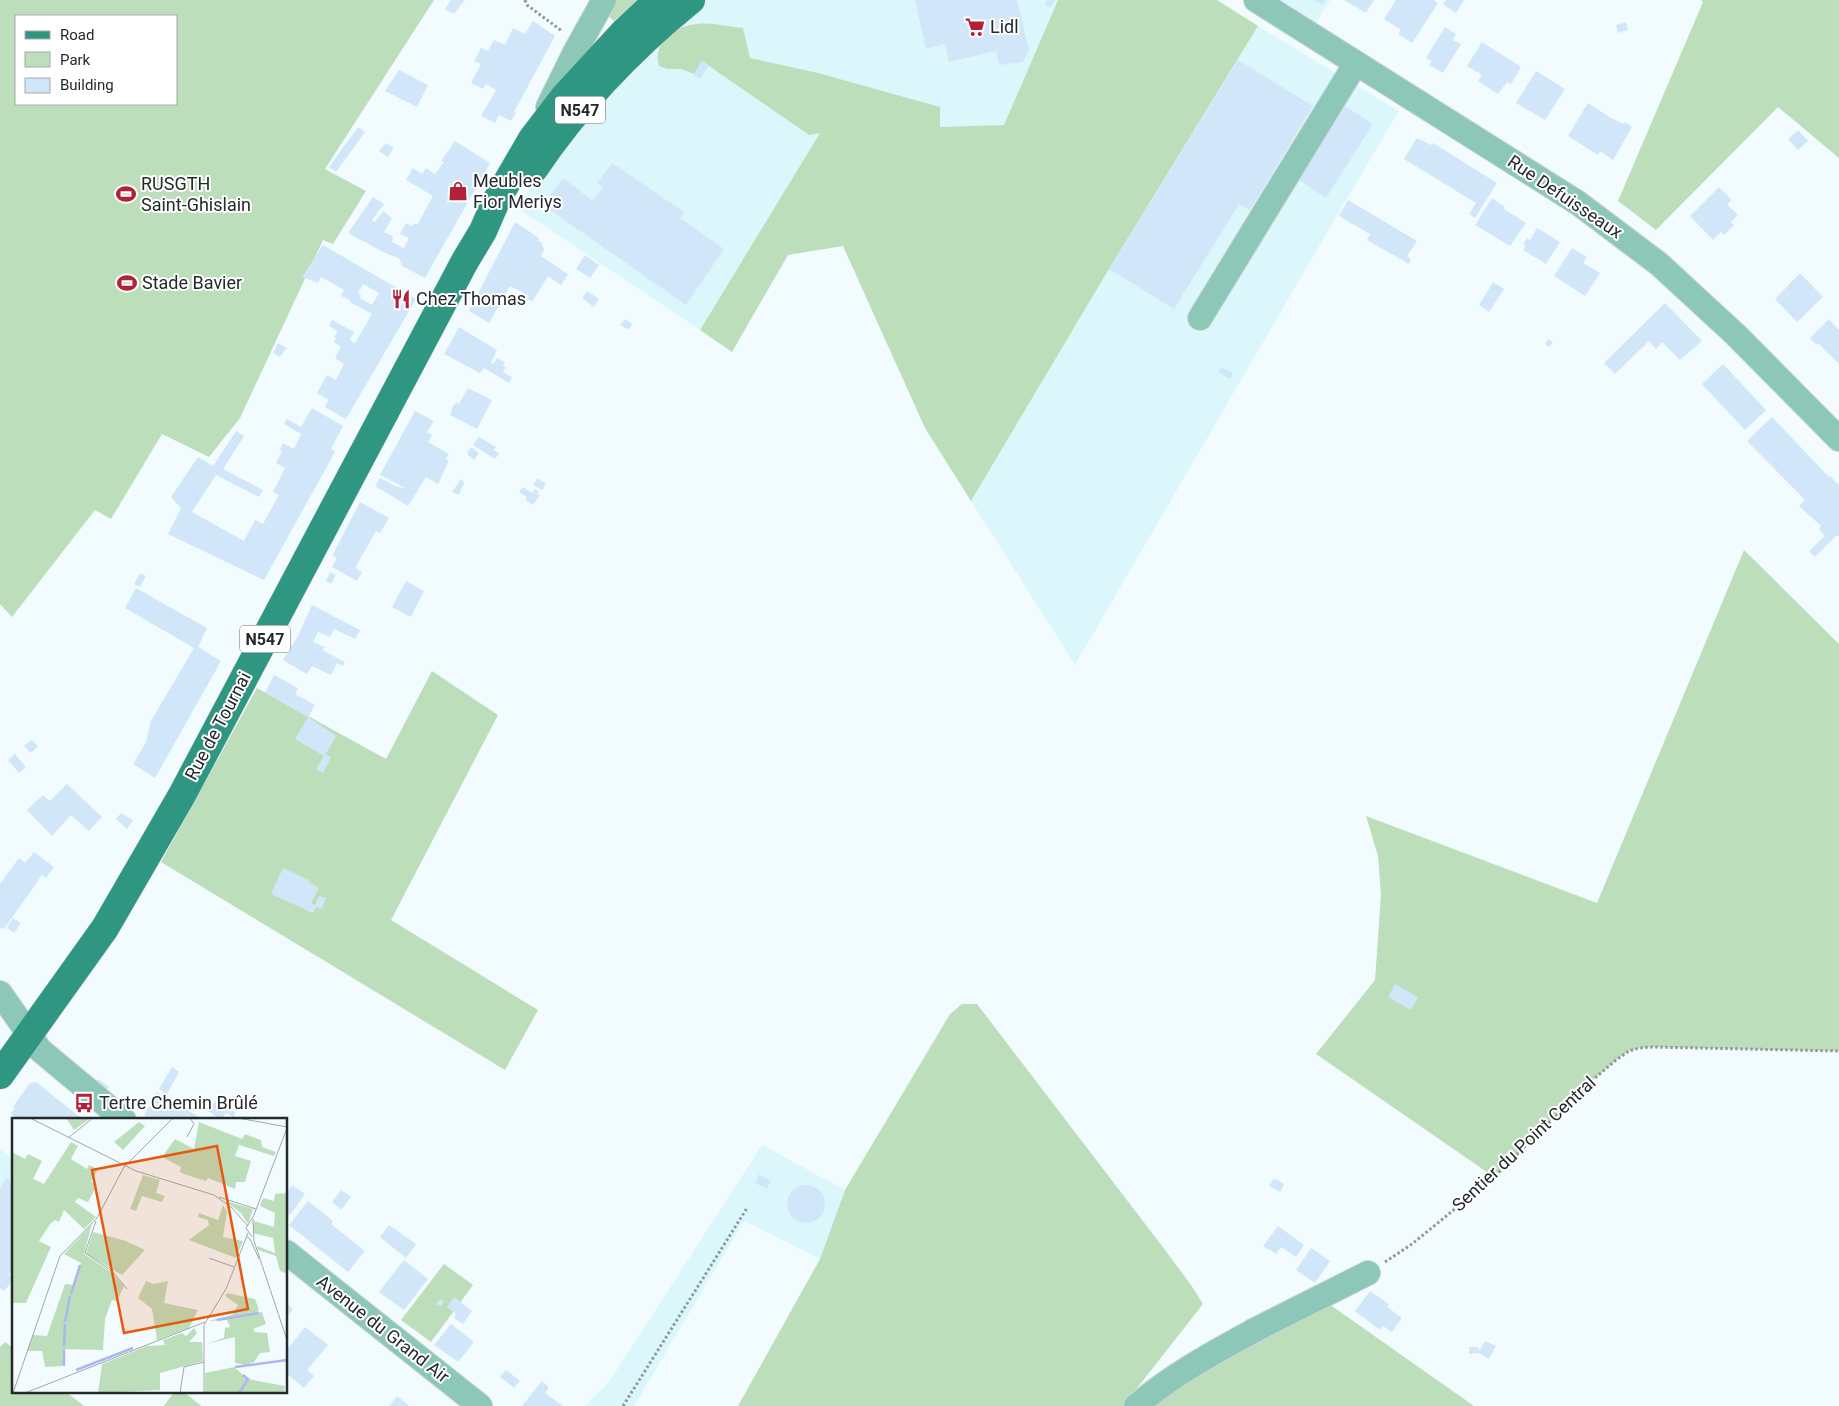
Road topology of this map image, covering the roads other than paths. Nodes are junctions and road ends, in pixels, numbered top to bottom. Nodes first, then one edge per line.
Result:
1 (604, 0) edge
2 (658, 0) edge
3 (664, 0) edge
4 (691, 0) edge
5 (1256, 0) edge
6 (1356, 63) junction
7 (621, 64) junction
8 (532, 139) junction
9 (483, 231) junction
10 (1200, 318) dead end
11 (1839, 439) edge
12 (0, 993) edge
13 (29, 1036) junction
14 (0, 1075) edge
15 (122, 1118) edge
16 (288, 1254) edge
17 (1368, 1273) road end
18 (480, 1406) edge
19 (1136, 1406) edge

1 - 8 street, Rue de Tournai
2 - 8 main road, Rue de Tournai / N547
3 - 7 street
4 - 7 main road, Rue de Tournai / N547
5 - 6 street, Rue Defuisseaux
6 - 10 street
6 - 11 street, Rue Defuisseaux
7 - 9 main road, Rue de Tournai / N547
8 - 9 main road, Rue de Tournai / N547
9 - 13 main road, Rue de Tournai / N547
12 - 13 street
13 - 14 main road, Rue de Tournai / N547
13 - 15 street
16 - 18 street, Avenue du Grand Air
17 - 19 street

